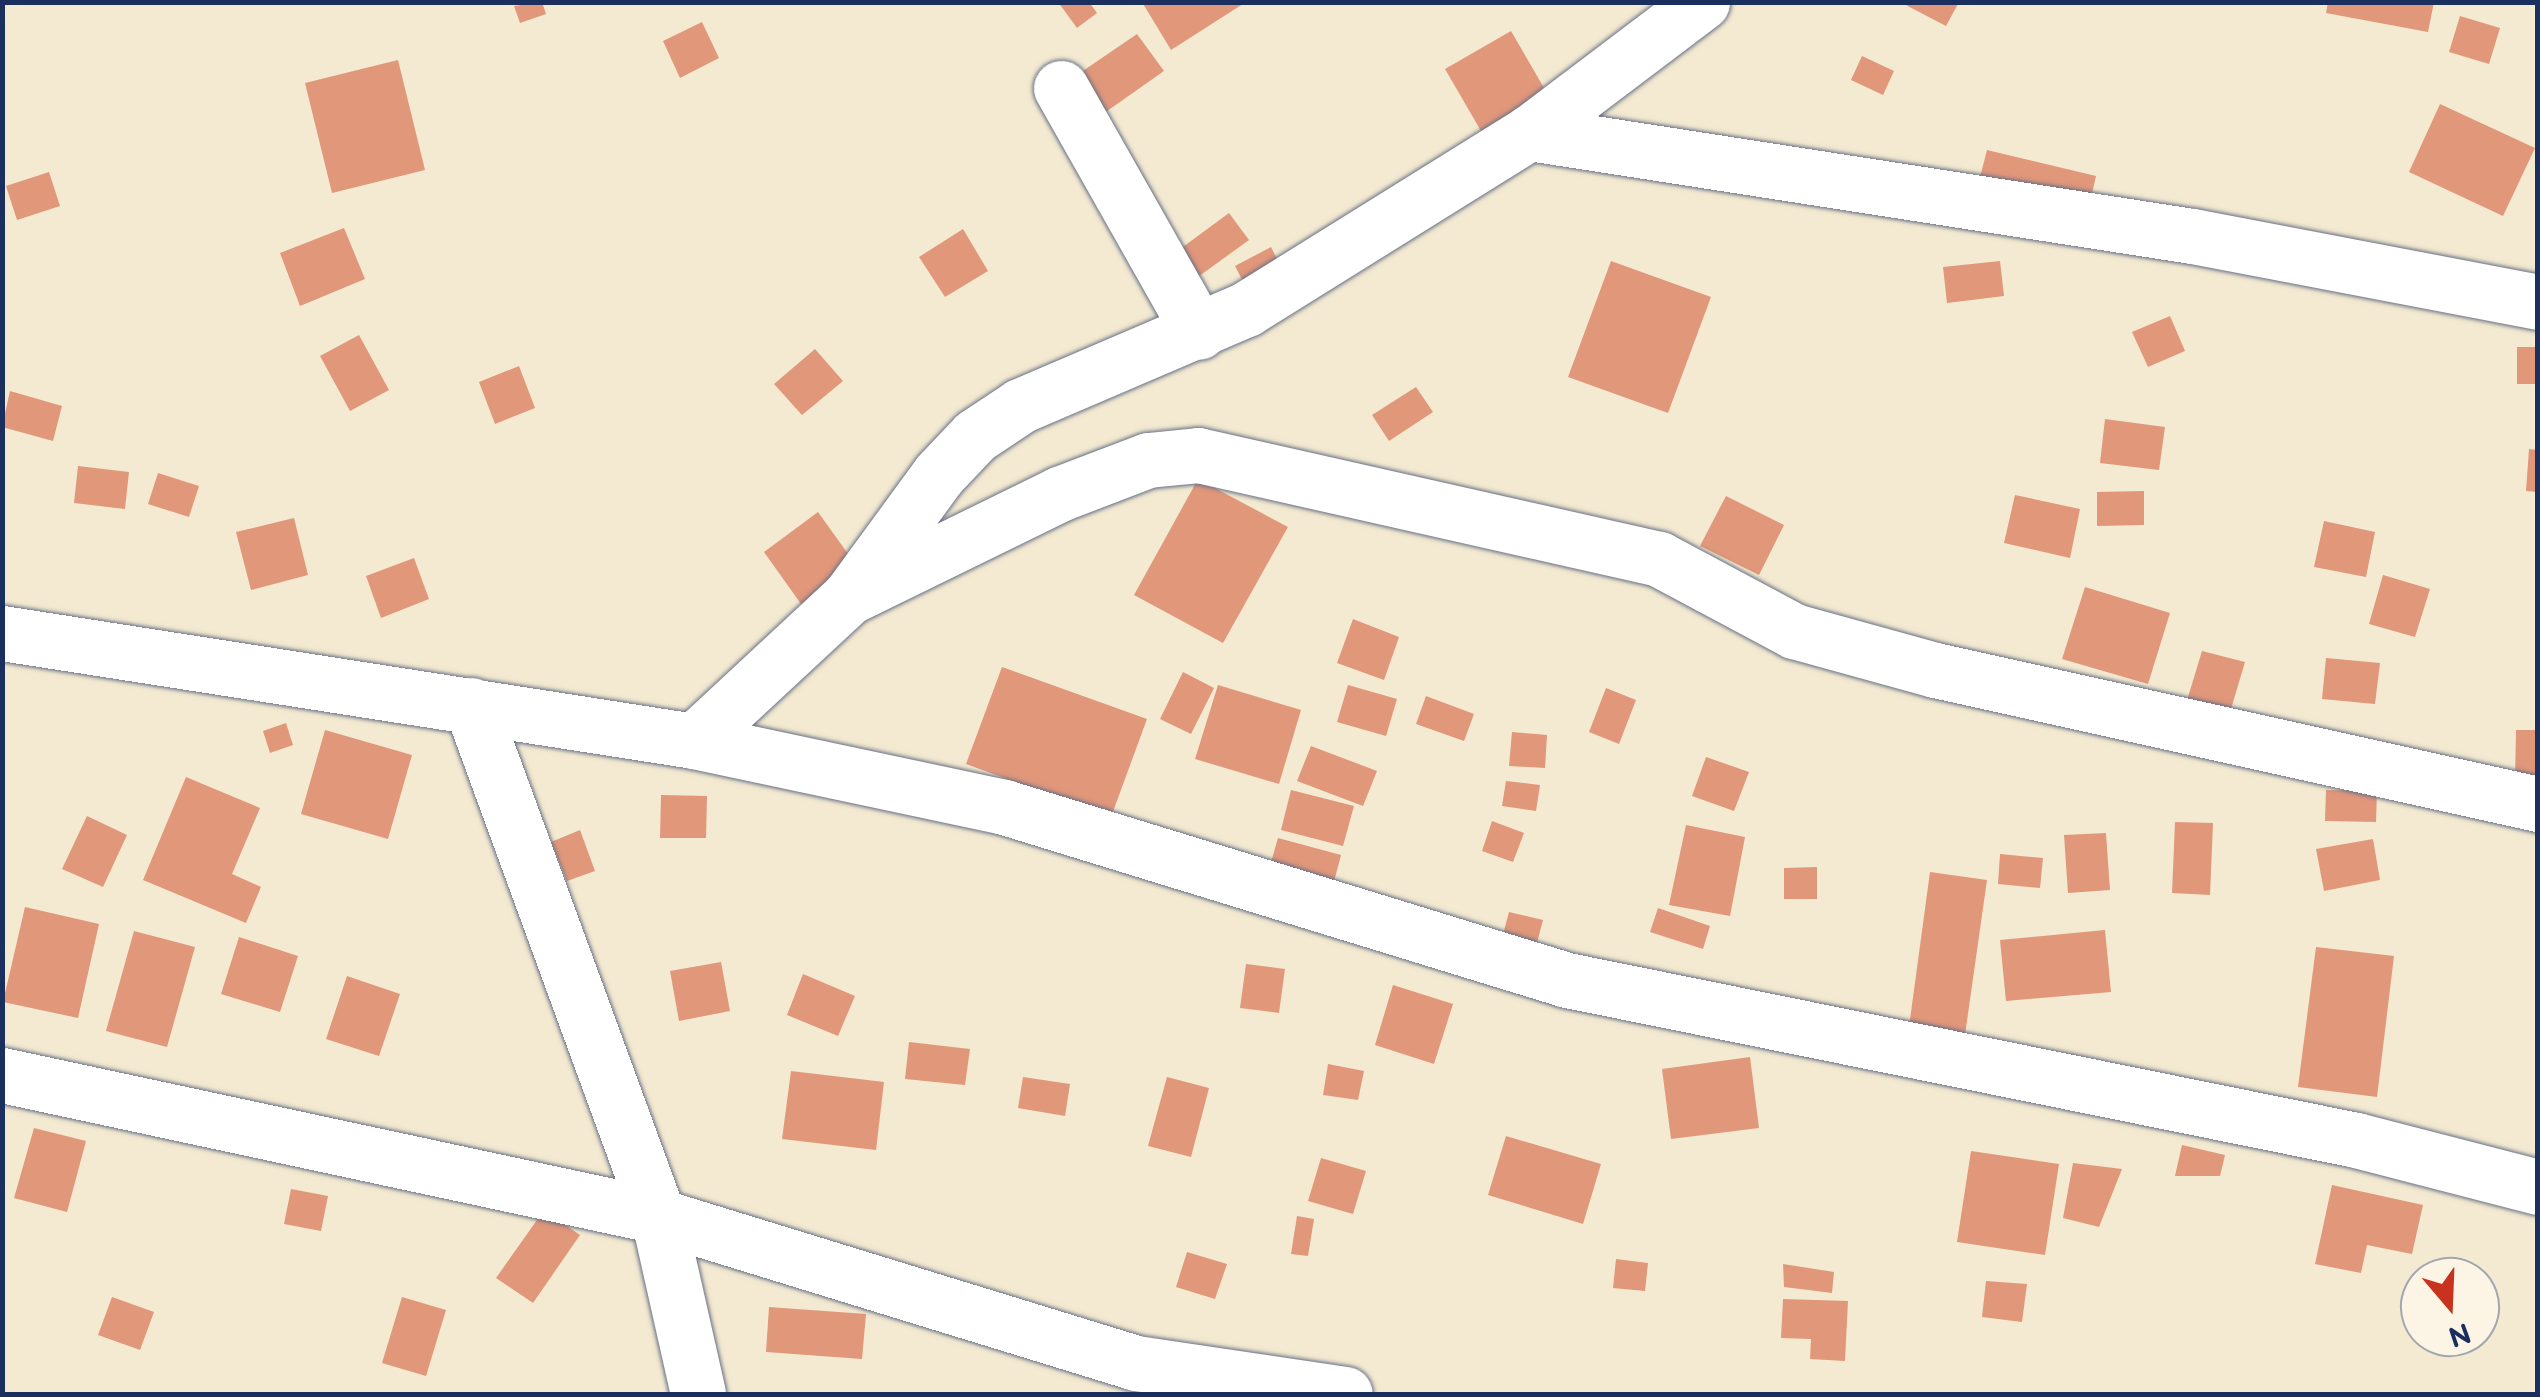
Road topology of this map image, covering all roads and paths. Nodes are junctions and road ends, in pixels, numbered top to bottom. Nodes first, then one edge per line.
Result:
1 (1702, 2) edge
2 (1061, 88) dead end
3 (1529, 134) junction
4 (2538, 302) edge
5 (1199, 332) junction
6 (849, 597) junction
7 (2, 632) edge
8 (472, 705) junction
9 (694, 741) junction
10 (2538, 804) edge
11 (2, 1074) edge
12 (2538, 1187) edge
13 (658, 1216) junction
14 (698, 1394) edge
15 (1345, 1394) edge

1 - 3 street
2 - 5 street
3 - 4 street
3 - 5 street
5 - 6 street
6 - 9 street
6 - 10 street
7 - 8 street
8 - 9 street
8 - 13 street
9 - 12 street
11 - 13 street
13 - 14 street
13 - 15 street

